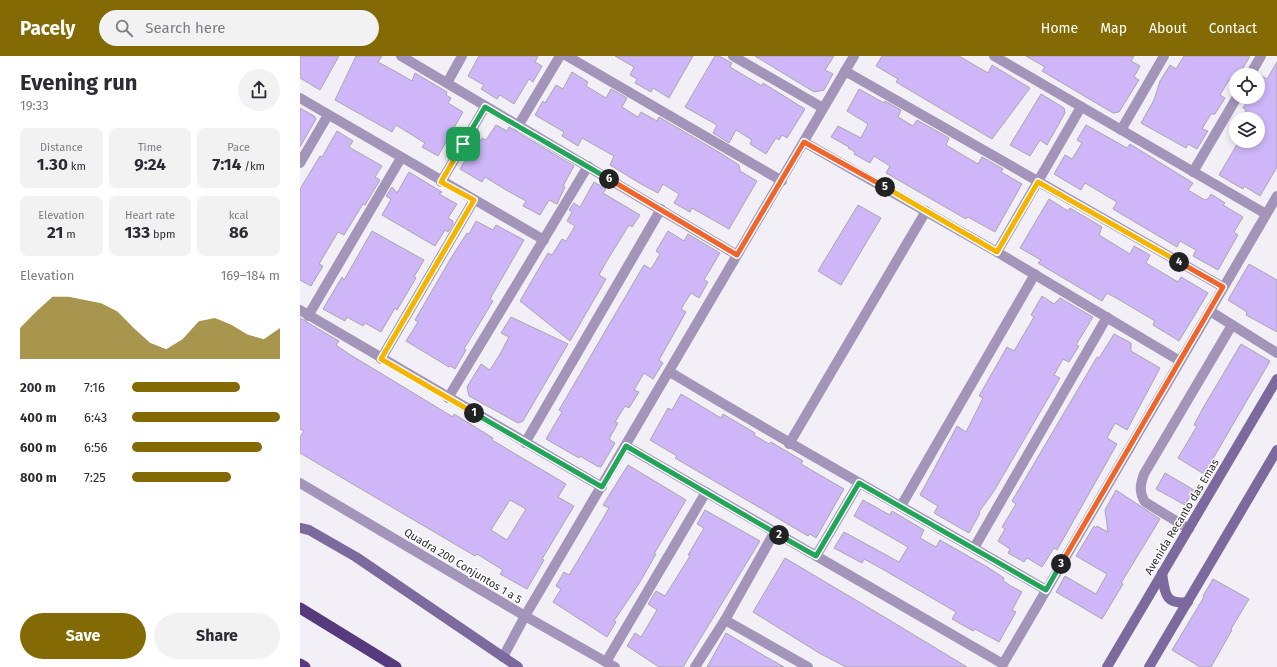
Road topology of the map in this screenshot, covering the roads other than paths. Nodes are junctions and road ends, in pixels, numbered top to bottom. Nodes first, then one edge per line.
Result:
1 (401, 56) edge
2 (462, 56) edge
3 (560, 56) edge
4 (567, 56) edge
5 (733, 56) edge
6 (854, 56) edge
7 (994, 56) edge
8 (1261, 56) edge
9 (1162, 57) edge
10 (1254, 68) edge
11 (845, 71) junction
12 (447, 83) junction
13 (300, 98) edge
14 (1233, 104) edge
15 (485, 107) junction
16 (1081, 107) junction
17 (823, 108) junction
18 (328, 115) junction
19 (518, 126) junction
20 (1121, 130) junction
21 (804, 142) junction
22 (401, 158) junction
23 (300, 163) edge
24 (588, 166) junction
25 (1193, 172) junction
26 (782, 181) junction
27 (441, 182) junction
28 (1038, 182) junction
29 (1277, 196) edge
30 (474, 200) junction
31 (662, 209) junction
32 (926, 211) junction
33 (1266, 214) junction
34 (544, 240) junction
35 (997, 252) junction
36 (737, 255) junction
37 (1035, 274) junction
38 (1223, 287) junction
39 (1210, 311) junction
40 (304, 313) edge
41 (1107, 318) junction
42 (1232, 325) junction
43 (1277, 352) edge
44 (381, 359) junction
45 (1180, 361) junction
46 (670, 372) junction
47 (1277, 379) edge
48 (448, 398) junction
49 (525, 443) junction
50 (789, 444) junction
51 (626, 446) junction
52 (1277, 450) edge
53 (300, 483) edge
54 (859, 483) junction
55 (602, 487) junction
56 (706, 492) junction
57 (901, 506) junction
58 (303, 527) edge
59 (1189, 529) junction
60 (774, 532) junction
61 (974, 548) junction
62 (816, 556) junction
63 (1162, 573) junction
64 (1046, 590) junction
65 (1188, 602) junction
66 (300, 608) edge
67 (525, 616) junction
68 (725, 620) junction
69 (502, 657) junction
70 (606, 662) junction
71 (300, 664) edge
72 (1005, 665) edge
73 (306, 667) edge
74 (396, 667) edge
75 (518, 667) edge
76 (615, 667) edge
77 (695, 667) edge
78 (808, 667) edge
79 (1107, 667) edge
80 (1148, 667) edge

1 - 12 street
2 - 12 street
3 - 19 street
4 - 26 street
5 - 17 street
6 - 11 street
7 - 16 street
8 - 10 street
9 - 20 street
11 - 17 street
11 - 28 street
12 - 15 street
13 - 18 street
14 - 25 street
15 - 19 street
15 - 27 street
16 - 20 street
16 - 28 street
17 - 21 street
18 - 22 street
18 - 23 street
19 - 24 street
20 - 25 street
21 - 26 street
21 - 32 street
22 - 27 street
22 - 40 street
24 - 31 street
24 - 34 street
25 - 33 street
26 - 36 street
27 - 30 street
28 - 35 street
28 - 38 street
29 - 33 street
30 - 34 street
30 - 44 street
31 - 36 street
31 - 49 street
32 - 35 street
32 - 50 street
33 - 38 street
34 - 48 street
35 - 37 street
36 - 46 street
37 - 41 street
37 - 57 street
38 - 39 street
39 - 42 street
39 - 45 street
40 - 44 street
41 - 45 street
41 - 61 street
42 - 43 street
42 - 59 street
44 - 48 street
45 - 64 street
46 - 50 street
46 - 51 street
47 - 59 main road, Avenida Recanto das Emas
48 - 49 street
49 - 55 street
50 - 54 street
51 - 55 street
51 - 56 street
52 - 65 main road
53 - 67 street, Quadra 200 Conjuntos 1 a 5
54 - 57 street
54 - 62 street
55 - 67 street
56 - 60 street
56 - 70 street
57 - 61 street
58 - 69 main road
59 - 63 main road, Avenida Recanto das Emas
60 - 62 street
60 - 68 street
61 - 64 street
62 - 72 street
63 - 65 main road
63 - 79 main road, Avenida Recanto das Emas
64 - 72 street
65 - 80 main road
66 - 74 highway
67 - 69 street
67 - 70 street, Quadra 200 Conjuntos 1 a 5
68 - 77 street
68 - 78 street
69 - 75 main road
70 - 76 street, Quadra 200 Conjuntos 1 a 5
71 - 73 highway

